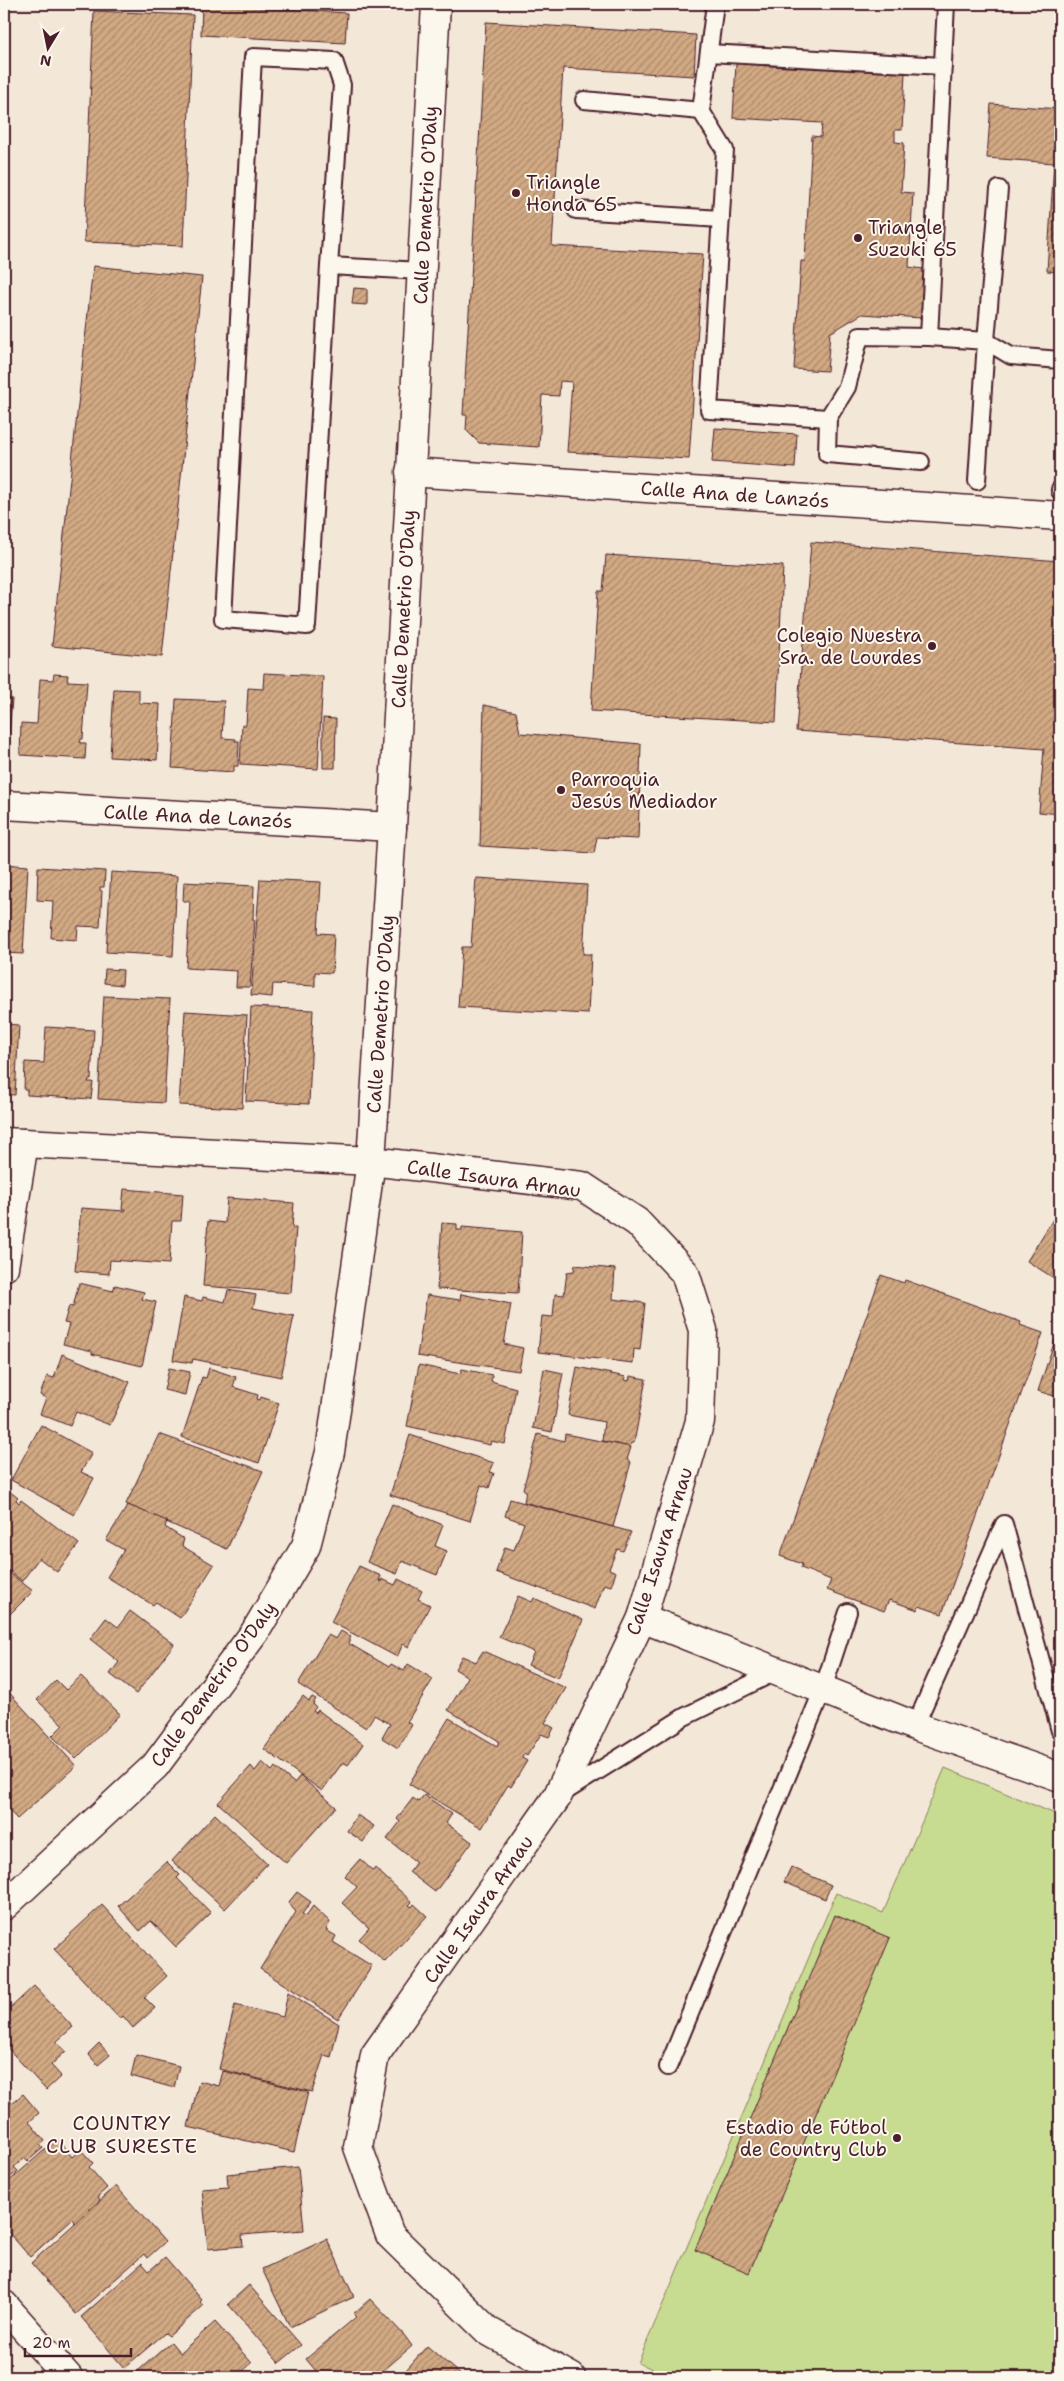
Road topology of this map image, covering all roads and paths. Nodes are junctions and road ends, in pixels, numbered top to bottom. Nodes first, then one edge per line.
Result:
1 (436, 4) edge
2 (715, 4) edge
3 (946, 4) edge
4 (709, 52) junction
5 (943, 66) junction
6 (584, 100) dead end
7 (701, 112) junction
8 (999, 188) dead end
9 (576, 210) dead end
10 (721, 219) junction
11 (330, 266) junction
12 (421, 271) junction
13 (929, 337) junction
14 (986, 341) junction
15 (1060, 360) edge
16 (828, 418) junction
17 (921, 462) dead end
18 (410, 472) junction
19 (977, 481) dead end
20 (1060, 516) edge
21 (4, 805) edge
22 (392, 827) junction
23 (14, 1142) edge
24 (371, 1160) junction
25 (4, 1267) edge
26 (848, 1612) dead end
27 (642, 1618) junction
28 (777, 1671) junction
29 (823, 1689) junction
30 (916, 1726) junction
31 (1060, 1731) edge
32 (1060, 1777) edge
33 (557, 1797) junction
34 (4, 1906) edge
35 (668, 2067) dead end
36 (4, 2305) edge
37 (68, 2377) edge
38 (571, 2377) edge

1 - 12 street, Calle Demetrio O'Daly
2 - 4 lane
3 - 5 lane
4 - 5 lane
4 - 7 lane
5 - 13 lane
6 - 7 lane
7 - 10 lane
8 - 14 lane
9 - 10 lane
10 - 16 lane
11 - 11 lane
11 - 12 lane
12 - 18 street, Calle Demetrio O'Daly
13 - 14 lane
13 - 16 lane
14 - 15 lane
14 - 19 lane
16 - 17 lane
18 - 20 street, Calle Ana de Lanzós
18 - 22 street, Calle Demetrio O'Daly
21 - 22 street, Calle Ana de Lanzós
22 - 24 street, Calle Demetrio O'Daly
23 - 24 street, Calle Isaura Arnau
23 - 25 street
24 - 27 street, Calle Isaura Arnau
24 - 34 street, Calle Demetrio O'Daly
26 - 29 lane
27 - 28 street
27 - 33 street, Calle Isaura Arnau
28 - 29 street
28 - 33 lane
29 - 30 street
29 - 35 lane
30 - 31 lane
30 - 32 street
33 - 38 street, Calle Isaura Arnau
36 - 37 street

